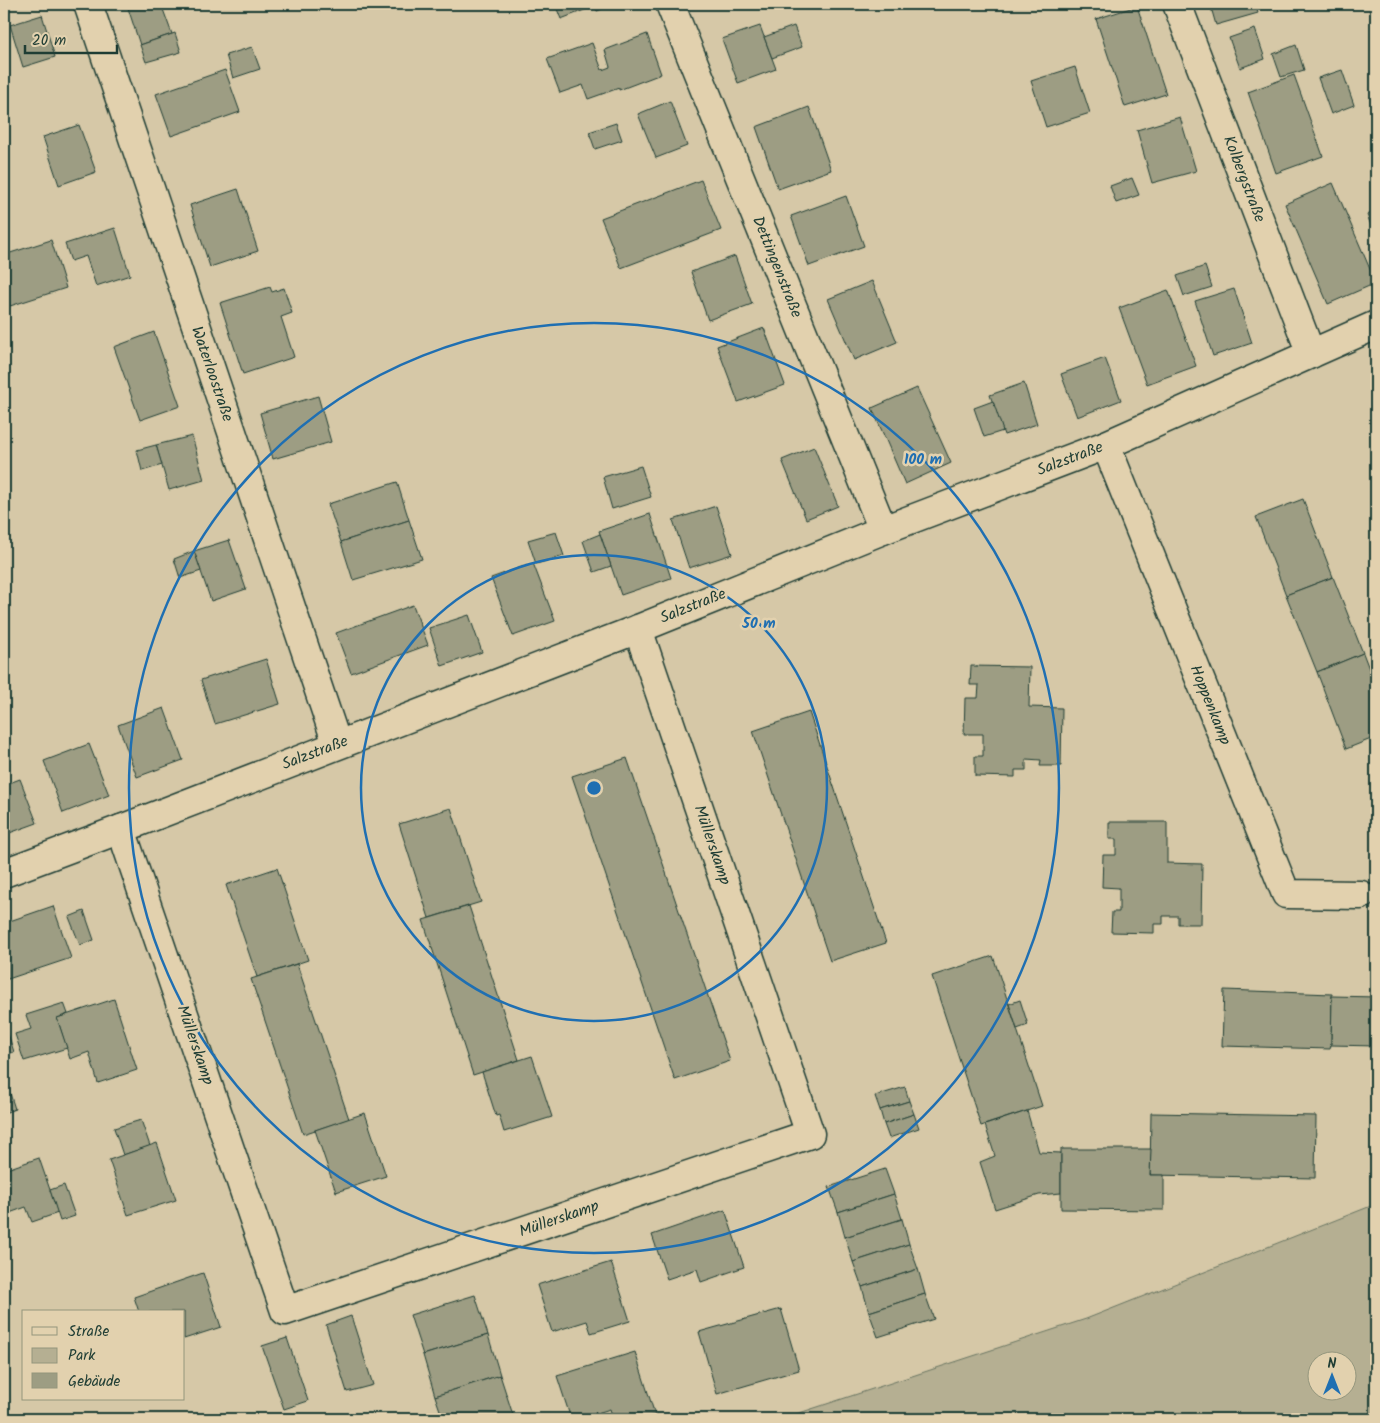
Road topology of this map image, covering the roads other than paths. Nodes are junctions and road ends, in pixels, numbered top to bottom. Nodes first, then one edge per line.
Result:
1 (88, 4) edge
2 (670, 4) edge
3 (1177, 4) edge
4 (1376, 326) edge
5 (1311, 354) junction
6 (1106, 445) junction
7 (883, 530) junction
8 (638, 629) junction
9 (337, 744) junction
10 (121, 829) junction
11 (4, 873) edge
12 (1361, 895) dead end

1 - 9 street, Waterloostraße
2 - 7 street, Dettingenstraße
3 - 5 street, Kolbergstraße
4 - 5 street, Salzstraße
5 - 6 street, Salzstraße
6 - 7 street, Salzstraße
6 - 12 street, Hoppenkamp
7 - 8 street, Salzstraße
8 - 9 street, Salzstraße
8 - 10 street, Müllerskamp
9 - 10 street, Salzstraße
10 - 11 street, Salzstraße

